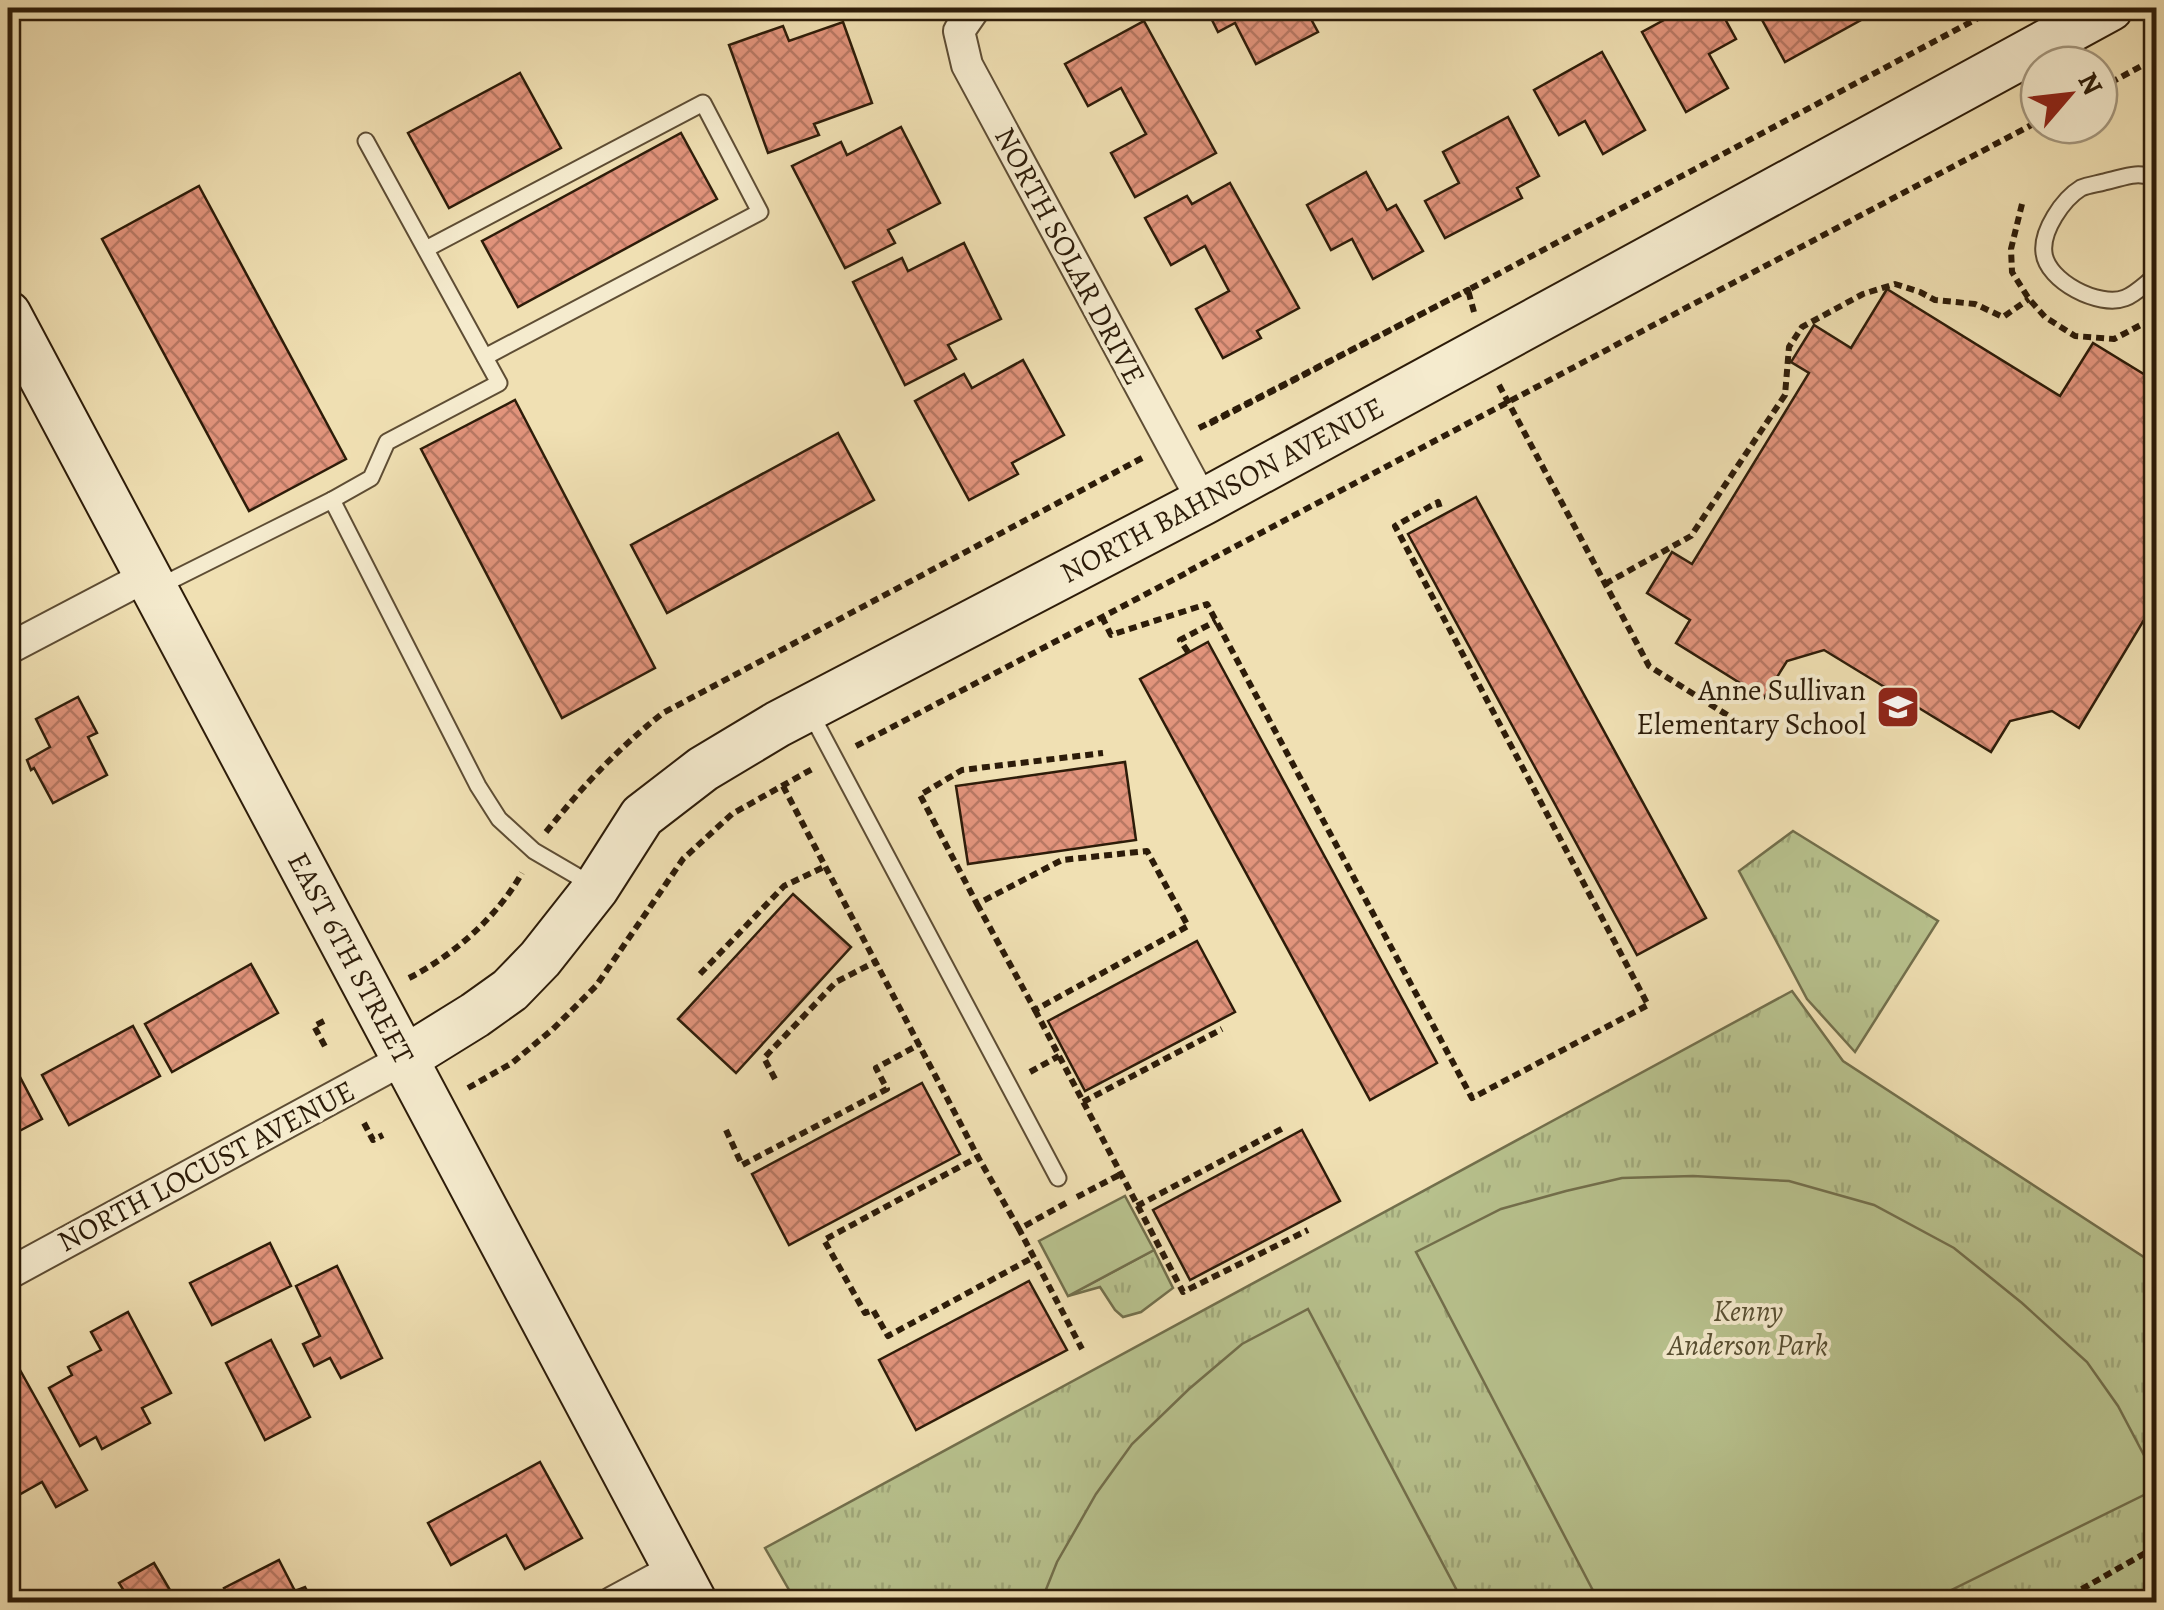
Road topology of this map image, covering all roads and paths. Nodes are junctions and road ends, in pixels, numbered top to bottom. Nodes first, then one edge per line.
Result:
1 (975, 8) edge
2 (1997, 8) edge
3 (2110, 8) edge
4 (2156, 58) edge
5 (2119, 78) edge
6 (2019, 132) edge
7 (366, 141) dead end
8 (2156, 178) edge
9 (426, 249) junction
10 (2156, 276) edge
11 (1468, 290) dead end
12 (2029, 299) dead end
13 (8, 314) edge
14 (485, 357) junction
15 (1508, 403) junction
16 (332, 500) junction
17 (1204, 502) junction
18 (1441, 511) dead end
19 (1189, 572) dead end
20 (151, 582) junction
21 (1605, 584) junction
22 (1102, 617) dead end
23 (1216, 620) junction
24 (789, 646) dead end
25 (8, 649) edge
26 (1188, 652) dead end
27 (808, 708) junction
28 (1752, 730) dead end
29 (1103, 752) dead end
30 (783, 786) dead end
31 (534, 850) junction
32 (824, 866) junction
33 (596, 888) junction
34 (977, 904) junction
35 (875, 962) junction
36 (700, 974) dead end
37 (410, 978) dead end
38 (1035, 1010) junction
39 (324, 1021) dead end
40 (1222, 1028) dead end
41 (920, 1044) junction
42 (326, 1050) dead end
43 (404, 1059) junction
44 (775, 1078) dead end
45 (1083, 1102) junction
46 (364, 1123) dead end
47 (1285, 1127) dead end
48 (726, 1130) dead end
49 (383, 1134) dead end
50 (978, 1158) junction
51 (1121, 1174) junction
52 (1058, 1178) dead end
53 (1137, 1206) junction
54 (1019, 1229) junction
55 (1308, 1230) dead end
56 (1034, 1257) junction
57 (8, 1274) edge
58 (1082, 1349) dead end
59 (2156, 1547) edge
60 (685, 1585) edge
61 (613, 1602) edge
62 (2060, 1602) edge

1 - 17 street, NORTH SOLAR DRIVE
2 - 11 path
3 - 17 street, NORTH BAHNSON AVENUE
4 - 5 path
6 - 15 path
7 - 9 lane
8 - 10 lane
9 - 14 lane
9 - 14 lane
12 - 21 path
13 - 20 street, EAST 6TH STREET
14 - 16 lane
15 - 19 path
15 - 21 path
16 - 20 lane
16 - 31 lane
17 - 27 street, NORTH BAHNSON AVENUE
18 - 23 path
20 - 25 street
20 - 43 street, EAST 6TH STREET
21 - 28 path
22 - 23 path
23 - 26 path
24 - 31 path
27 - 33 street, NORTH BAHNSON AVENUE
27 - 52 lane
29 - 34 path
30 - 32 path
31 - 33 lane
31 - 37 path
32 - 35 path
32 - 36 path
33 - 43 street, NORTH BAHNSON AVENUE
34 - 38 path
34 - 38 path
35 - 41 path
35 - 44 path
38 - 45 path
39 - 42 path
40 - 45 path
41 - 48 path
41 - 50 path
43 - 57 street, NORTH LOCUST AVENUE
43 - 60 street, EAST 6TH STREET
45 - 51 path
46 - 49 path
47 - 53 path
50 - 54 path
50 - 56 path
51 - 53 path
51 - 54 path
53 - 55 path
54 - 56 path
56 - 58 path
59 - 62 path
60 - 61 street

